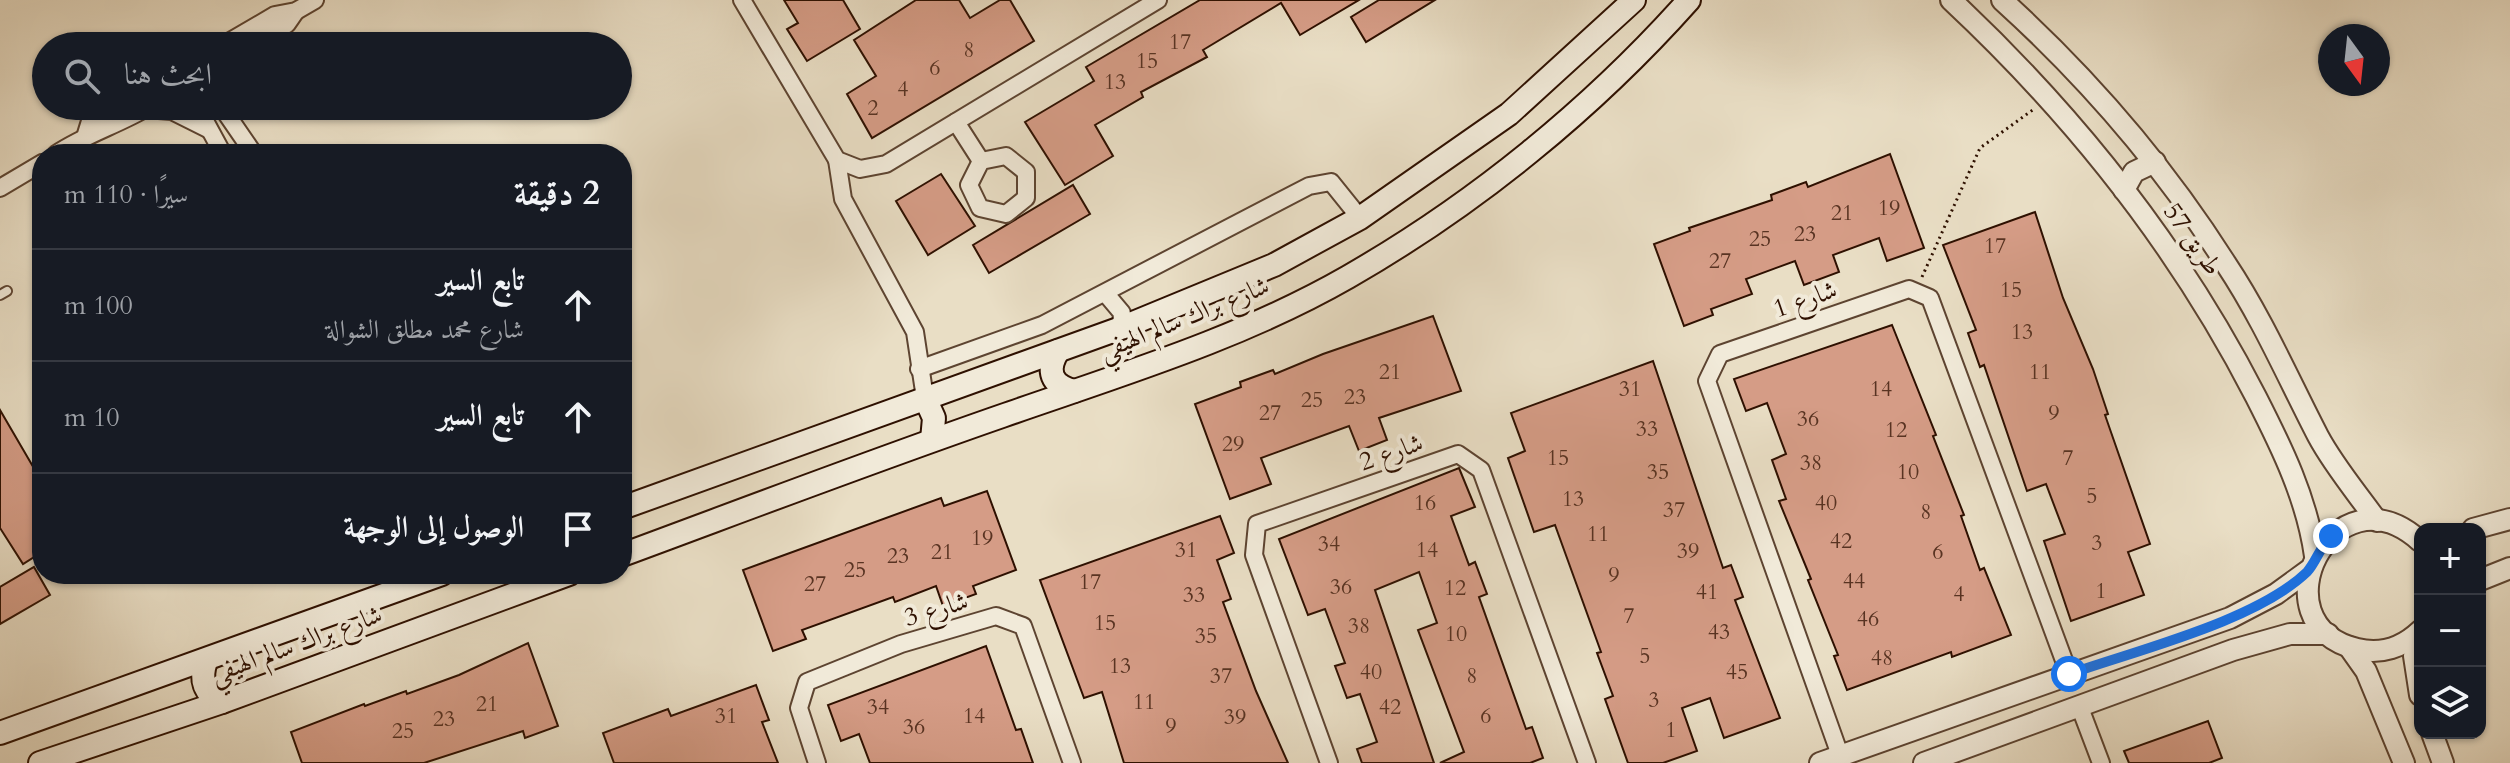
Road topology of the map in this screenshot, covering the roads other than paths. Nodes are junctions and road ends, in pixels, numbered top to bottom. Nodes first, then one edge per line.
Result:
1 (315, 0) edge
2 (742, 0) edge
3 (1634, 0) edge
4 (1689, 0) edge
5 (1951, 0) edge
6 (2002, 0) edge
7 (1152, 2) edge
8 (296, 11) junction
9 (246, 32) edge
10 (274, 32) edge
11 (92, 120) edge
12 (124, 120) edge
13 (190, 120) edge
14 (204, 120) edge
15 (234, 120) edge
16 (956, 122) junction
17 (208, 129) junction
18 (86, 134) junction
19 (71, 144) edge
20 (217, 144) edge
21 (248, 144) edge
22 (837, 160) junction
23 (981, 161) dead end
24 (2155, 162) junction
25 (32, 169) edge
26 (0, 188) edge
27 (2124, 190) junction
28 (1360, 218) junction
29 (1106, 294) junction
30 (1121, 328) junction
31 (1058, 351) junction
32 (919, 369) junction
33 (1074, 391) junction
34 (925, 398) junction
35 (932, 440) junction
36 (632, 504) edge
37 (2510, 519) edge
38 (2377, 521) junction
39 (2486, 525) edge
40 (2414, 534) edge
41 (632, 551) edge
42 (2312, 563) junction
43 (2510, 568) edge
44 (2486, 578) edge
45 (400, 584) edge
46 (415, 584) edge
47 (542, 584) edge
48 (391, 593) junction
49 (2328, 634) junction
50 (2414, 636) edge
51 (2349, 647) junction
52 (206, 661) junction
53 (2069, 674) junction
54 (161, 677) junction
55 (222, 702) junction
56 (2079, 705) junction
57 (182, 713) junction
58 (0, 733) edge
59 (2434, 739) edge
60 (1840, 755) junction
61 (40, 763) edge
62 (817, 763) edge
63 (1072, 763) edge
64 (1329, 763) edge
65 (1587, 763) edge
66 (1820, 763) edge
67 (1924, 763) edge
68 (2101, 763) edge
69 (2404, 763) edge
70 (2443, 763) edge

1 - 8 street
2 - 22 street
3 - 28 main road, شارع براك سالم الهيفي
4 - 33 main road, شارع براك سالم الهيفي
5 - 27 street, طريق 57
6 - 24 street, طريق 57
7 - 16 street
8 - 9 street
8 - 10 street
11 - 18 street
12 - 18 street
13 - 17 street
14 - 17 street
15 - 21 street
16 - 22 street
16 - 23 street
17 - 20 street
18 - 19 street
22 - 32 street
24 - 27 street
24 - 38 street, طريق 57
25 - 26 street
27 - 42 street, طريق 57
28 - 29 street
28 - 30 main road, شارع براك سالم الهيفي
29 - 30 street
29 - 32 street
30 - 31 main road, شارع براك سالم الهيفي
31 - 33 main road
31 - 34 main road, شارع براك سالم الهيفي
32 - 34 street
33 - 35 main road, شارع براك سالم الهيفي
34 - 35 main road
34 - 36 main road, شارع براك سالم الهيفي
35 - 41 main road, شارع براك سالم الهيفي
37 - 39 street
38 - 40 street
38 - 42 street
42 - 49 street, طريق 57
42 - 53 street
43 - 44 street
45 - 48 street
46 - 48 main road, شارع براك سالم الهيفي
47 - 55 main road, شارع براك سالم الهيفي
48 - 52 main road, شارع براك سالم الهيفي
49 - 51 street
49 - 56 street
50 - 51 street
51 - 69 street
52 - 54 main road, شارع براك سالم الهيفي
52 - 55 main road
53 - 60 street
53 - 60 street, شارع 1
54 - 57 main road
54 - 58 main road, شارع براك سالم الهيفي
55 - 57 main road, شارع براك سالم الهيفي
56 - 67 street
56 - 68 street
57 - 61 main road, شارع براك سالم الهيفي
59 - 70 street
60 - 66 street
62 - 63 street, شارع 3
64 - 65 street, شارع 2

